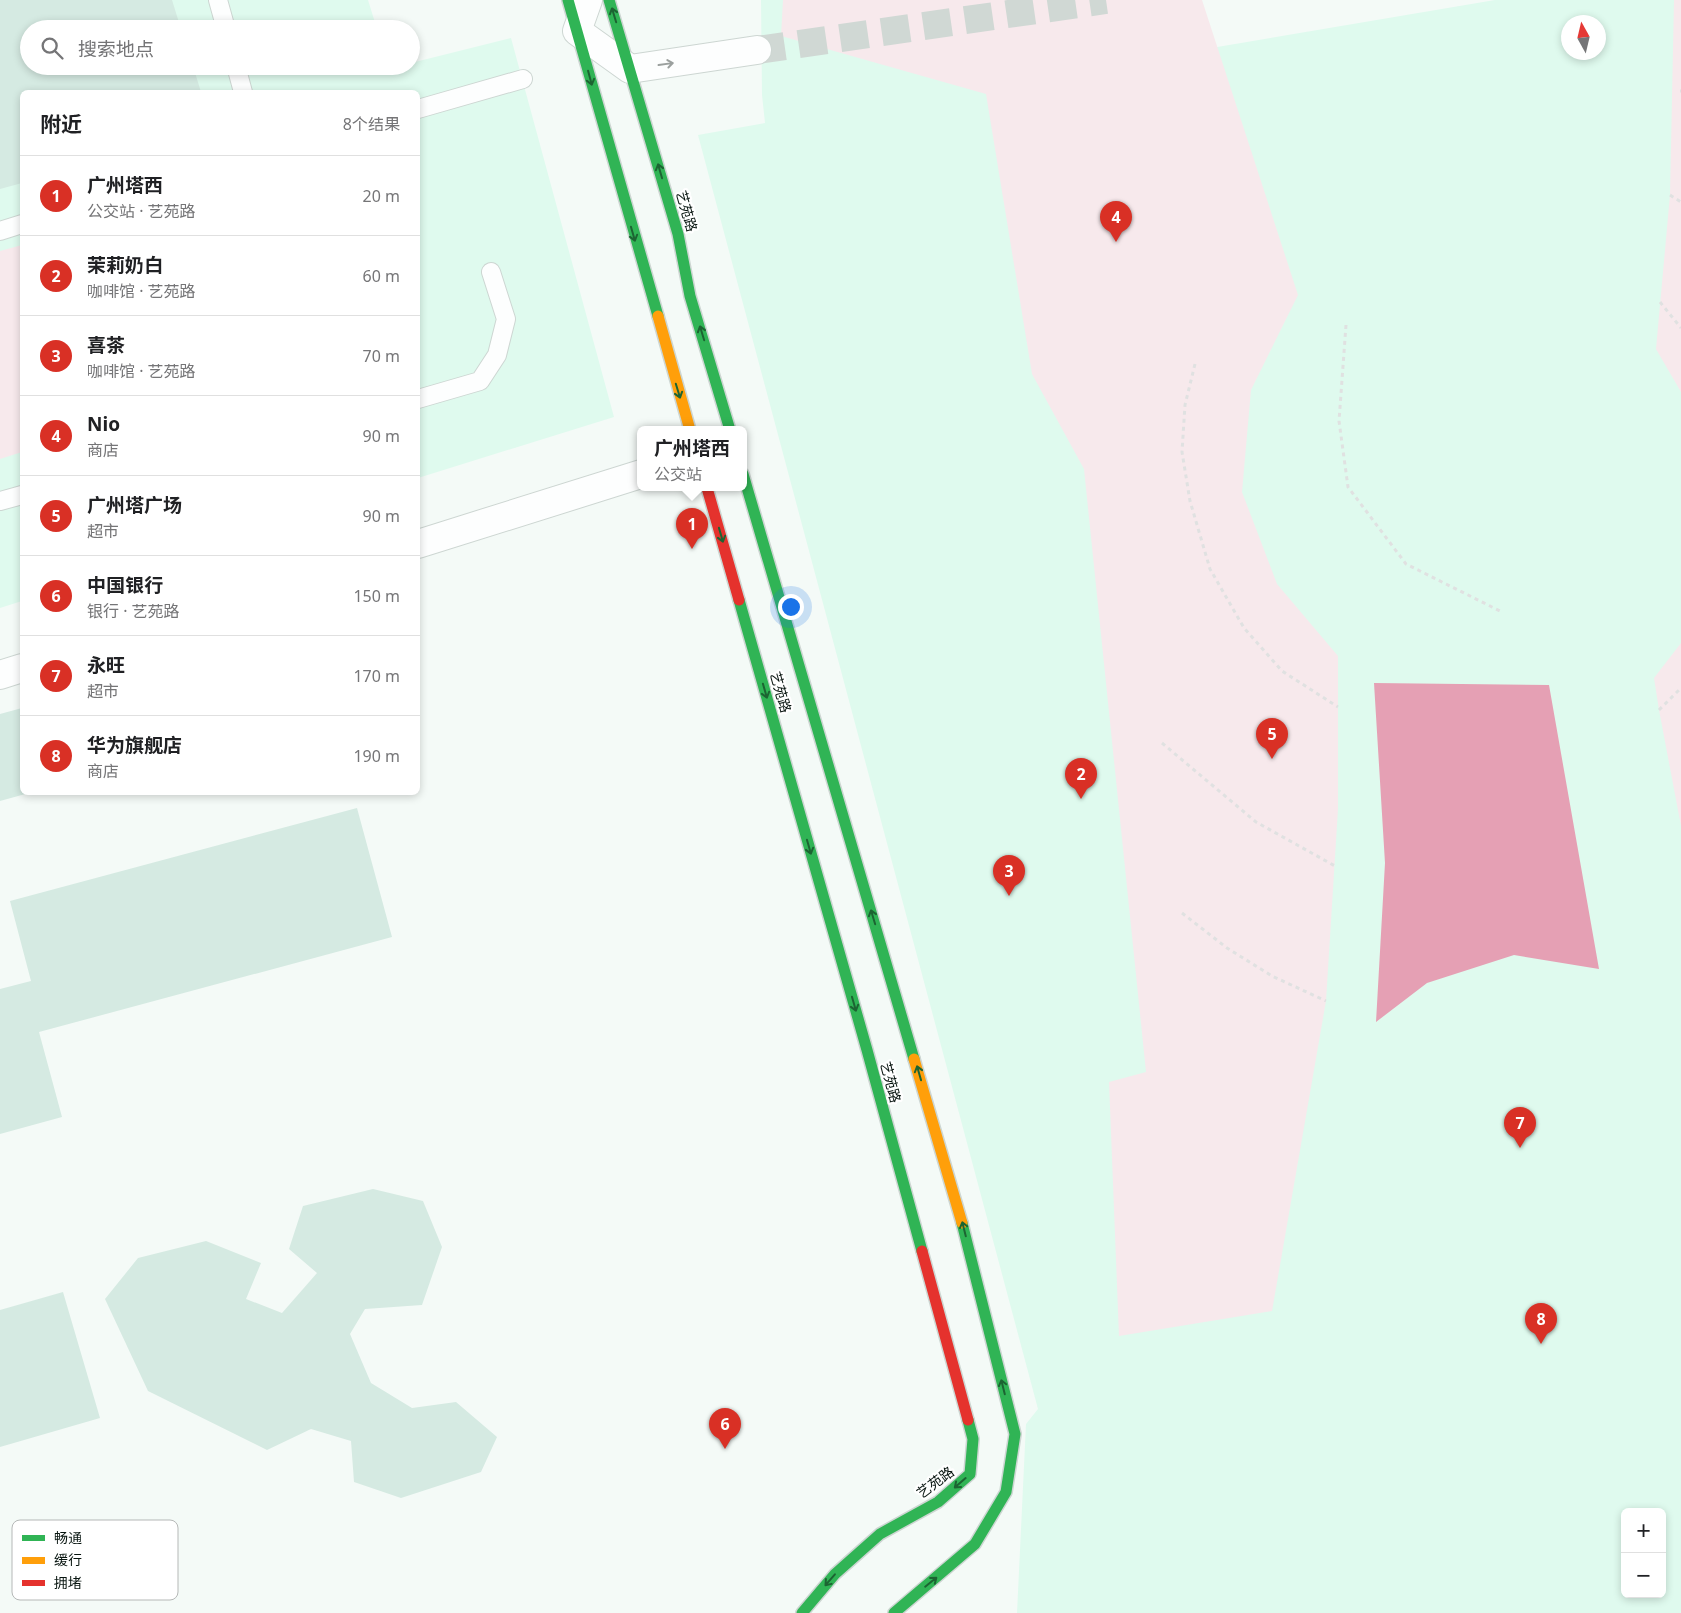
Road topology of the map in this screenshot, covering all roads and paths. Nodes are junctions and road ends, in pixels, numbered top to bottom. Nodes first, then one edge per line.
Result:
1 (218, 0) edge
2 (568, 0) edge
3 (588, 0) edge
4 (609, 0) edge
5 (224, 20) edge
6 (577, 31) junction
7 (757, 50) tunnel mouth
8 (630, 69) junction
9 (238, 75) edge
10 (522, 80) dead end
11 (242, 90) edge
12 (420, 108) edge
13 (1670, 195) dead end
14 (1681, 202) edge
15 (20, 225) edge
16 (0, 231) edge
17 (491, 272) dead end
18 (1660, 302) dead end
19 (1346, 325) dead end
20 (1681, 328) edge
21 (1195, 364) dead end
22 (420, 398) edge
23 (689, 426) edge
24 (729, 426) edge
25 (637, 475) edge
26 (747, 488) edge
27 (708, 491) edge
28 (20, 495) edge
29 (0, 501) edge
30 (420, 543) edge
31 (1502, 612) dead end
32 (20, 669) edge
33 (0, 675) edge
34 (1681, 688) edge
35 (1338, 707) dead end
36 (1658, 710) dead end
37 (1162, 743) dead end
38 (1335, 866) dead end
39 (1182, 913) dead end
40 (1326, 1001) dead end
41 (802, 1613) edge
42 (894, 1613) edge

1 - 5 lane
2 - 6 street
3 - 6 street
8 -> 4 street, 艺苑路
6 - 8 street
6 -> 23 street
8 -> 7 street
24 -> 8 street, 艺苑路
9 - 11 lane
10 - 12 lane
13 - 14 path
15 - 16 lane
17 - 22 lane
18 - 20 path
19 - 31 path
21 - 35 path
25 - 30 street
42 -> 26 street, 艺苑路
27 -> 41 street, 艺苑路
28 - 29 lane
32 - 33 street
34 - 36 path
37 - 38 path
39 - 40 path

